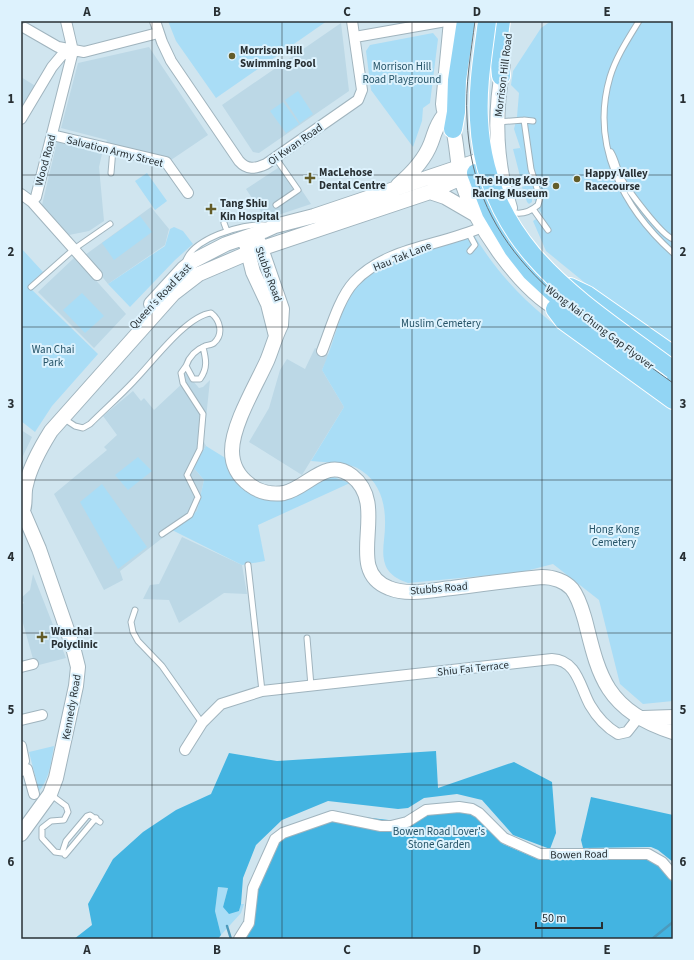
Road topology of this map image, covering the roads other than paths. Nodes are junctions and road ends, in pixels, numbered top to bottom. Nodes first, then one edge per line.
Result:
1 (66, 21) edge
2 (155, 21) edge
3 (352, 21) edge
4 (446, 21) edge
5 (451, 21) edge
6 (466, 21) edge
7 (477, 21) edge
8 (487, 21) edge
9 (501, 21) edge
10 (510, 21) edge
11 (640, 21) edge
12 (404, 25) edge
13 (25, 28) dead end
14 (158, 33) junction
15 (355, 37) junction
16 (498, 43) junction
17 (73, 51) junction
18 (482, 66) junction
19 (501, 76) junction
20 (21, 119) edge
21 (524, 120) junction
22 (533, 120) dead end
23 (448, 122) junction
24 (496, 122) junction
25 (52, 135) junction
26 (112, 149) junction
27 (610, 152) dead end
28 (491, 156) junction
29 (275, 157) junction
30 (111, 173) dead end
31 (460, 173) junction
32 (394, 189) junction
33 (430, 192) junction
34 (188, 193) dead end
35 (21, 194) edge
36 (32, 202) junction
37 (276, 205) dead end
38 (533, 209) junction
39 (511, 212) junction
40 (479, 221) junction
41 (224, 223) dead end
42 (110, 224) dead end
43 (275, 226) junction
44 (548, 230) dead end
45 (227, 231) junction
46 (468, 232) junction
47 (250, 236) junction
48 (673, 239) edge
49 (74, 249) junction
50 (254, 250) junction
51 (470, 251) dead end
52 (673, 252) edge
53 (184, 268) junction
54 (97, 276) dead end
55 (566, 285) junction
56 (31, 287) dead end
57 (555, 309) junction
58 (203, 347) junction
59 (322, 352) dead end
60 (673, 355) edge
61 (186, 366) junction
62 (673, 369) edge
63 (673, 381) edge
64 (673, 390) edge
65 (673, 400) edge
66 (63, 417) junction
67 (23, 482) edge
68 (22, 511) edge
69 (162, 534) dead end
70 (248, 565) dead end
71 (135, 610) dead end
72 (306, 638) dead end
73 (33, 664) dead end
74 (21, 667) edge
75 (311, 686) junction
76 (262, 691) junction
77 (42, 715) dead end
78 (673, 717) edge
79 (638, 718) junction
80 (21, 720) edge
81 (202, 722) junction
82 (673, 732) edge
83 (21, 746) edge
84 (185, 750) dead end
85 (24, 767) edge
86 (34, 794) dead end
87 (50, 794) junction
88 (21, 834) edge
89 (65, 855) dead end
90 (673, 875) edge
91 (239, 939) edge

1 - 17 street, Wood Road
2 - 14 street, Oi Kwan Road
3 - 15 street, Oi Kwan Road
4 - 12 street
5 - 23 main road
6 - 23 highway
7 - 63 highway, Wong Nai Chung Gap Flyover
8 - 18 main road
8 - 62 highway, Wong Nai Chung Gap Flyover, bridge
9 - 16 highway
10 - 19 main road, Morrison Hill Road
11 - 52 lane
12 - 15 street
13 - 17 street
14 - 17 street
14 - 29 street, Oi Kwan Road
15 - 29 street, Oi Kwan Road
16 - 18 highway
16 - 19 highway
17 - 20 street
17 - 25 street, Wood Road
18 - 28 main road
19 - 24 main road, Morrison Hill Road
21 - 22 lane
21 - 24 lane
21 - 38 lane
23 - 31 main road
23 - 32 main road
24 - 28 main road, Morrison Hill Road
25 - 26 street, Salvation Army Street
25 - 36 street, Wood Road
26 - 30 lane
26 - 34 street, Salvation Army Street
27 - 48 lane
28 - 31 main road, Queen's Road East
28 - 39 main road
29 - 37 lane
31 - 32 main road, Queen's Road East
31 - 33 main road, Queen's Road East
31 - 40 main road
32 - 43 main road, Queen's Road East
33 - 40 main road
33 - 50 main road, Queen's Road East
35 - 36 street
36 - 49 street
38 - 39 lane
38 - 44 lane
39 - 55 main road
40 - 46 street, Hau Tak Lane
40 - 57 main road
41 - 45 lane
42 - 49 lane
43 - 45 lane
43 - 47 main road, Queen's Road East
45 - 53 lane
46 - 51 lane
46 - 59 street, Hau Tak Lane
47 - 50 main road, Stubbs Road
47 - 53 main road, Queen's Road East
49 - 54 street
49 - 56 lane
50 - 66 main road, Queen's Road East
50 - 79 main road, Stubbs Road
53 - 67 main road, Queen's Road East
55 - 60 highway
55 - 62 main road
57 - 64 main road
57 - 65 highway
58 - 61 lane
58 - 61 lane
58 - 66 lane
61 - 69 lane
66 - 67 main road, Queen's Road East
67 - 68 main road, Queen's Road East
68 - 87 main road, Kennedy Road
70 - 76 lane
71 - 81 lane
72 - 75 lane
73 - 74 street
75 - 76 street, Shiu Fai Terrace
75 - 79 street, Shiu Fai Terrace
76 - 81 street, Shiu Fai Terrace
77 - 80 street
78 - 79 main road
79 - 82 main road, Stubbs Road
81 - 84 street, Shiu Fai Terrace
83 - 85 street
85 - 86 street
87 - 88 main road, Kennedy Road
87 - 89 lane
90 - 91 street, Bowen Road

